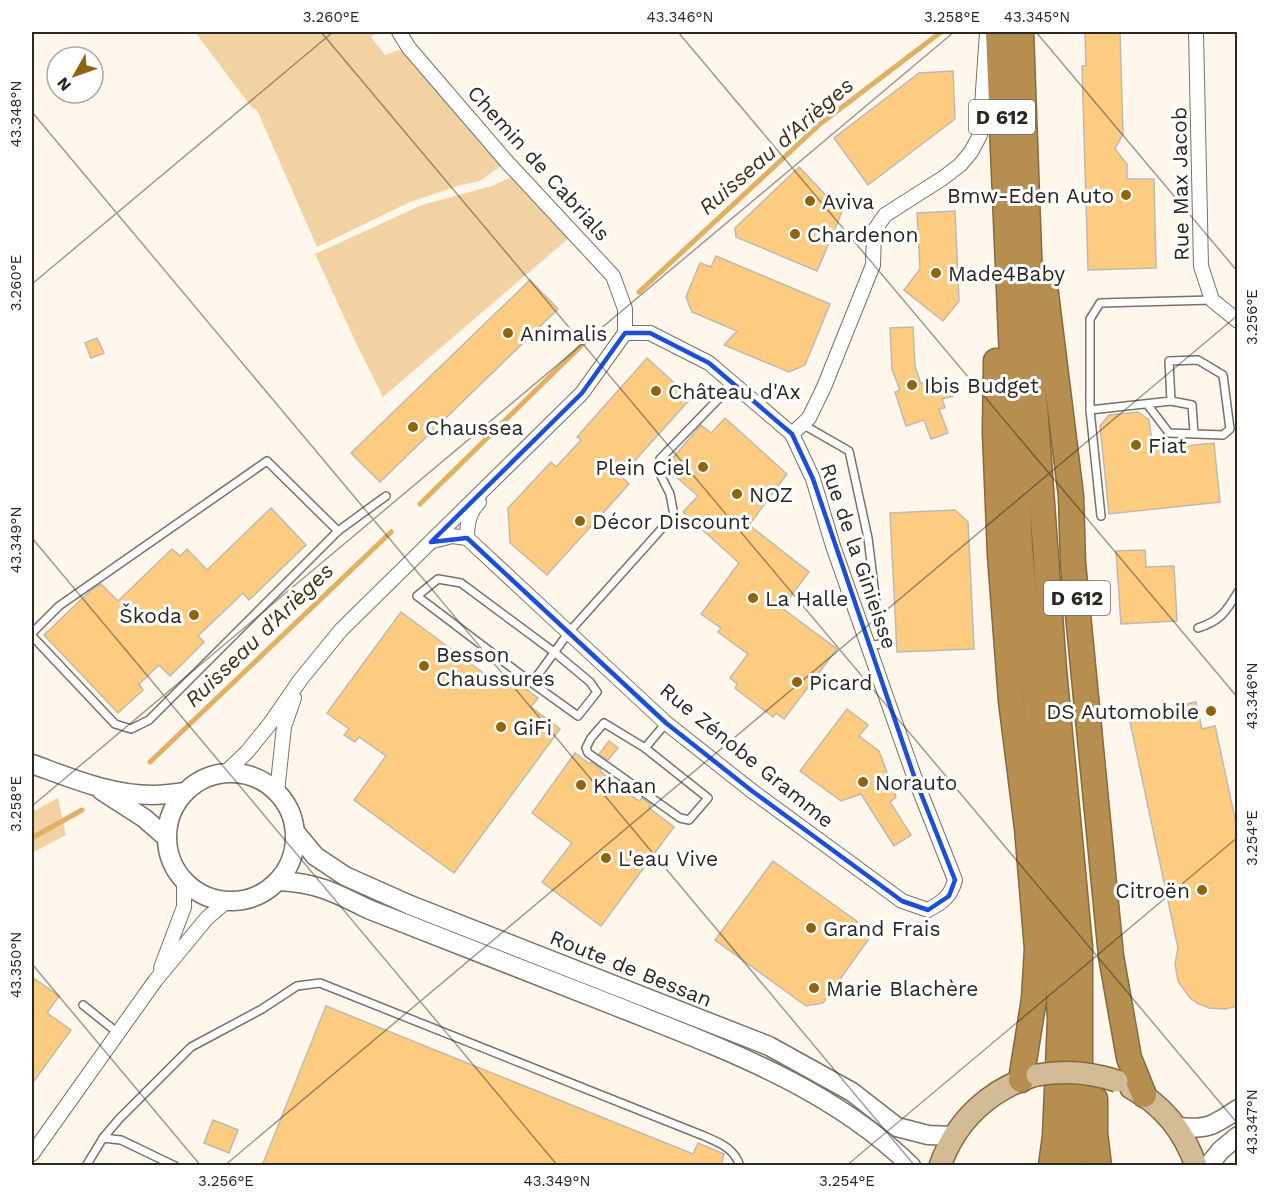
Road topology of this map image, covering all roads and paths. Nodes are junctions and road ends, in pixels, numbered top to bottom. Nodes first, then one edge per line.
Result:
1 (399, 32) edge
2 (987, 32) edge
3 (998, 32) edge
4 (1021, 32) edge
5 (1196, 32) edge
6 (1024, 99) junction
7 (1005, 203) junction
8 (1212, 300) junction
9 (1238, 321) edge
10 (625, 333) junction
11 (733, 384) junction
12 (1171, 401) junction
13 (1147, 404) junction
14 (1090, 410) junction
15 (802, 424) junction
16 (1194, 433) junction
17 (792, 435) junction
18 (537, 438) junction
19 (386, 496) dead end
20 (1101, 516) dead end
21 (338, 531) junction
22 (467, 538) junction
23 (431, 542) junction
24 (1238, 592) edge
25 (1198, 628) dead end
26 (569, 632) junction
27 (32, 634) edge
28 (868, 646) junction
29 (554, 652) junction
30 (1054, 670) junction
31 (301, 679) junction
32 (532, 682) junction
33 (666, 723) junction
34 (645, 748) junction
35 (32, 764) edge
36 (225, 773) junction
37 (96, 787) junction
38 (185, 792) junction
39 (277, 792) junction
40 (296, 833) junction
41 (167, 838) junction
42 (955, 880) joint
43 (184, 881) junction
44 (279, 881) junction
45 (227, 902) junction
46 (156, 981) junction
47 (83, 1005) dead end
48 (118, 1033) junction
49 (1029, 1077) junction
50 (1144, 1095) junction
51 (1238, 1109) edge
52 (1178, 1127) junction
53 (953, 1136) junction
54 (1238, 1136) edge
55 (103, 1138) junction
56 (32, 1154) edge
57 (86, 1166) edge
58 (176, 1166) edge
59 (740, 1166) edge
60 (910, 1166) edge
61 (940, 1166) edge
62 (1051, 1166) edge
63 (1074, 1166) edge
64 (1098, 1166) edge
65 (1196, 1166) edge
66 (1208, 1166) edge

1 - 10 street, Chemin de Cabrials
2 - 15 street
3 - 7 highway, D 612
4 - 6 highway, D 612
5 - 8 street, Rue Max Jacob
6 - 30 highway, D 612
6 - 50 highway, D 612
7 - 49 highway, D 612
7 - 62 highway, D 612
8 - 9 street
8 - 14 lane
10 - 11 street, Rue de la Ginieisse
10 - 18 street
11 - 17 street, Rue de la Ginieisse
11 - 26 lane
12 - 13 lane
12 - 16 lane
12 - 16 lane
13 - 14 lane
13 - 16 lane
14 - 20 lane
15 - 17 street
15 - 28 lane
17 - 28 street, Rue de la Ginieisse
18 - 22 street
18 - 23 street
19 - 21 lane
21 - 27 lane
21 - 27 lane
22 - 23 street
22 - 26 street, Rue Zénobe Gramme
23 - 31 street
24 - 25 lane
26 - 29 lane
26 - 33 street, Rue Zénobe Gramme
28 - 42 street, Rue de la Ginieisse
29 - 32 lane
29 - 32 lane
29 - 32 lane
30 - 63 highway, D 612
30 - 64 highway
31 - 36 street
31 - 39 street
33 - 34 lane
33 - 42 street, Rue Zénobe Gramme
34 - 34 lane
35 - 37 street
36 - 38 street
36 - 39 street
37 - 38 street
37 - 41 street
38 - 41 street
39 - 40 street
40 - 44 street
40 - 53 street, Route de Bessan
41 - 43 street
43 - 45 street
43 - 46 street
44 - 45 street
44 - 60 street, Route de Bessan
45 - 46 street
46 - 48 street
47 - 48 lane
48 - 56 street
49 - 50 main road, bridge
49 - 53 main road
50 - 52 main road
51 - 52 street
52 - 65 main road
53 - 61 main road
54 - 66 street
55 - 57 lane
55 - 58 lane
55 - 59 lane

